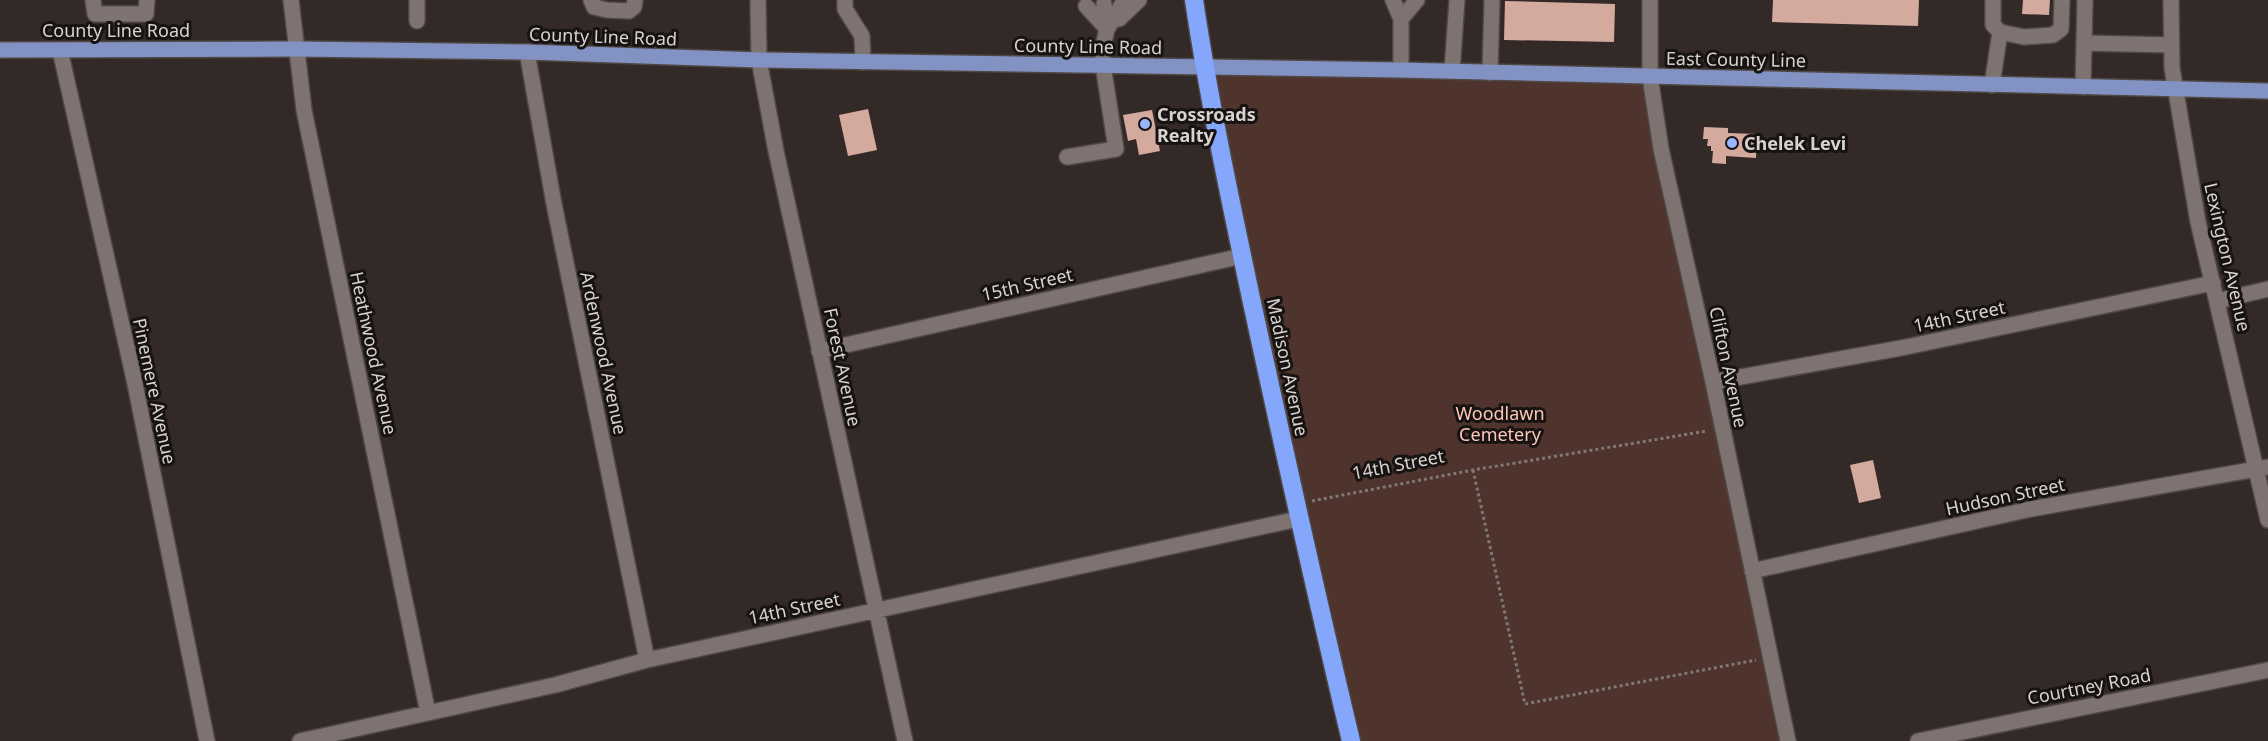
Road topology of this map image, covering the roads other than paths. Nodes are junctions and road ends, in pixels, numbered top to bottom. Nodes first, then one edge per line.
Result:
1 (93, 0) edge
2 (147, 0) edge
3 (291, 0) edge
4 (417, 0) edge
5 (591, 0) edge
6 (635, 0) edge
7 (758, 0) edge
8 (845, 0) edge
9 (1194, 0) edge
10 (1393, 0) edge
11 (1418, 0) edge
12 (1457, 0) edge
13 (1492, 0) edge
14 (1650, 0) edge
15 (1993, 0) edge
16 (2062, 0) edge
17 (2085, 0) edge
18 (2171, 0) edge
19 (1131, 1) edge
20 (1104, 4) dead end
21 (1086, 6) dead end
22 (1401, 19) junction
23 (417, 21) dead end
24 (1107, 29) junction
25 (2000, 32) junction
26 (2084, 43) junction
27 (2171, 45) junction
28 (296, 49) junction
29 (0, 50) edge
30 (60, 50) junction
31 (527, 52) junction
32 (759, 60) junction
33 (862, 62) junction
34 (1103, 65) junction
35 (1204, 67) junction
36 (1401, 70) junction
37 (1452, 71) junction
38 (1490, 73) junction
39 (1650, 76) junction
40 (1992, 85) junction
41 (2083, 87) junction
42 (2175, 90) junction
43 (2268, 91) edge
44 (1067, 157) dead end
45 (1242, 256) junction
46 (2212, 283) junction
47 (2268, 289) edge
48 (2217, 301) junction
49 (819, 351) junction
50 (1713, 382) junction
51 (2262, 468) edge
52 (1297, 512) junction
53 (2268, 520) edge
54 (1752, 571) junction
55 (876, 611) junction
56 (647, 660) junction
57 (2268, 670) edge
58 (428, 713) junction
59 (207, 741) edge
60 (300, 741) edge
61 (905, 741) edge
62 (1351, 741) edge
63 (1788, 741) edge
64 (1918, 741) edge

1 - 2 street
3 - 28 street, Heathwood Avenue
4 - 23 street
5 - 6 street
7 - 32 street, Forest Avenue
8 - 33 street
9 - 35 highway, Madison Avenue
10 - 22 street
11 - 22 street
12 - 37 street
13 - 38 street
14 - 39 street, Clifton Avenue
15 - 25 street
16 - 25 street
17 - 26 street
18 - 27 street, Lexington Avenue
19 - 24 street
20 - 24 street
21 - 24 street
22 - 36 street
24 - 34 street
25 - 40 street
26 - 27 street
26 - 41 street
27 - 42 street, Lexington Avenue
28 - 30 main road, County Line Road
28 - 31 main road, County Line Road
28 - 58 street, Heathwood Avenue
29 - 30 main road, County Line Road
30 - 59 street, Pinemere Avenue
31 - 32 main road, County Line Road
31 - 56 street, Ardenwood Avenue
32 - 33 main road, County Line Road
32 - 49 street, Forest Avenue
33 - 34 main road, County Line Road
34 - 35 main road, County Line Road
34 - 44 street
35 - 36 main road, East County Line
35 - 45 highway, Madison Avenue
36 - 37 main road, East County Line
37 - 38 main road, East County Line
38 - 39 main road, East County Line
39 - 40 main road, East County Line
39 - 50 street, Clifton Avenue
40 - 41 main road, East County Line
41 - 42 main road, East County Line
42 - 43 main road, East County Line
42 - 46 street, Lexington Avenue
45 - 49 street, 15th Street
45 - 52 highway, Madison Avenue
46 - 48 street, Lexington Avenue
46 - 50 street, 14th Street
47 - 48 street
48 - 51 street, Lexington Avenue
49 - 55 street, Forest Avenue
50 - 54 street, Clifton Avenue
51 - 53 street, Lexington Avenue
51 - 54 street, Hudson Street
52 - 55 street, 14th Street
52 - 62 highway, Madison Avenue
54 - 63 street, Clifton Avenue
55 - 56 street, 14th Street
55 - 61 street, Forest Avenue
56 - 58 street, 14th Street
57 - 64 street, Courtney Road
58 - 60 street, 14th Street

